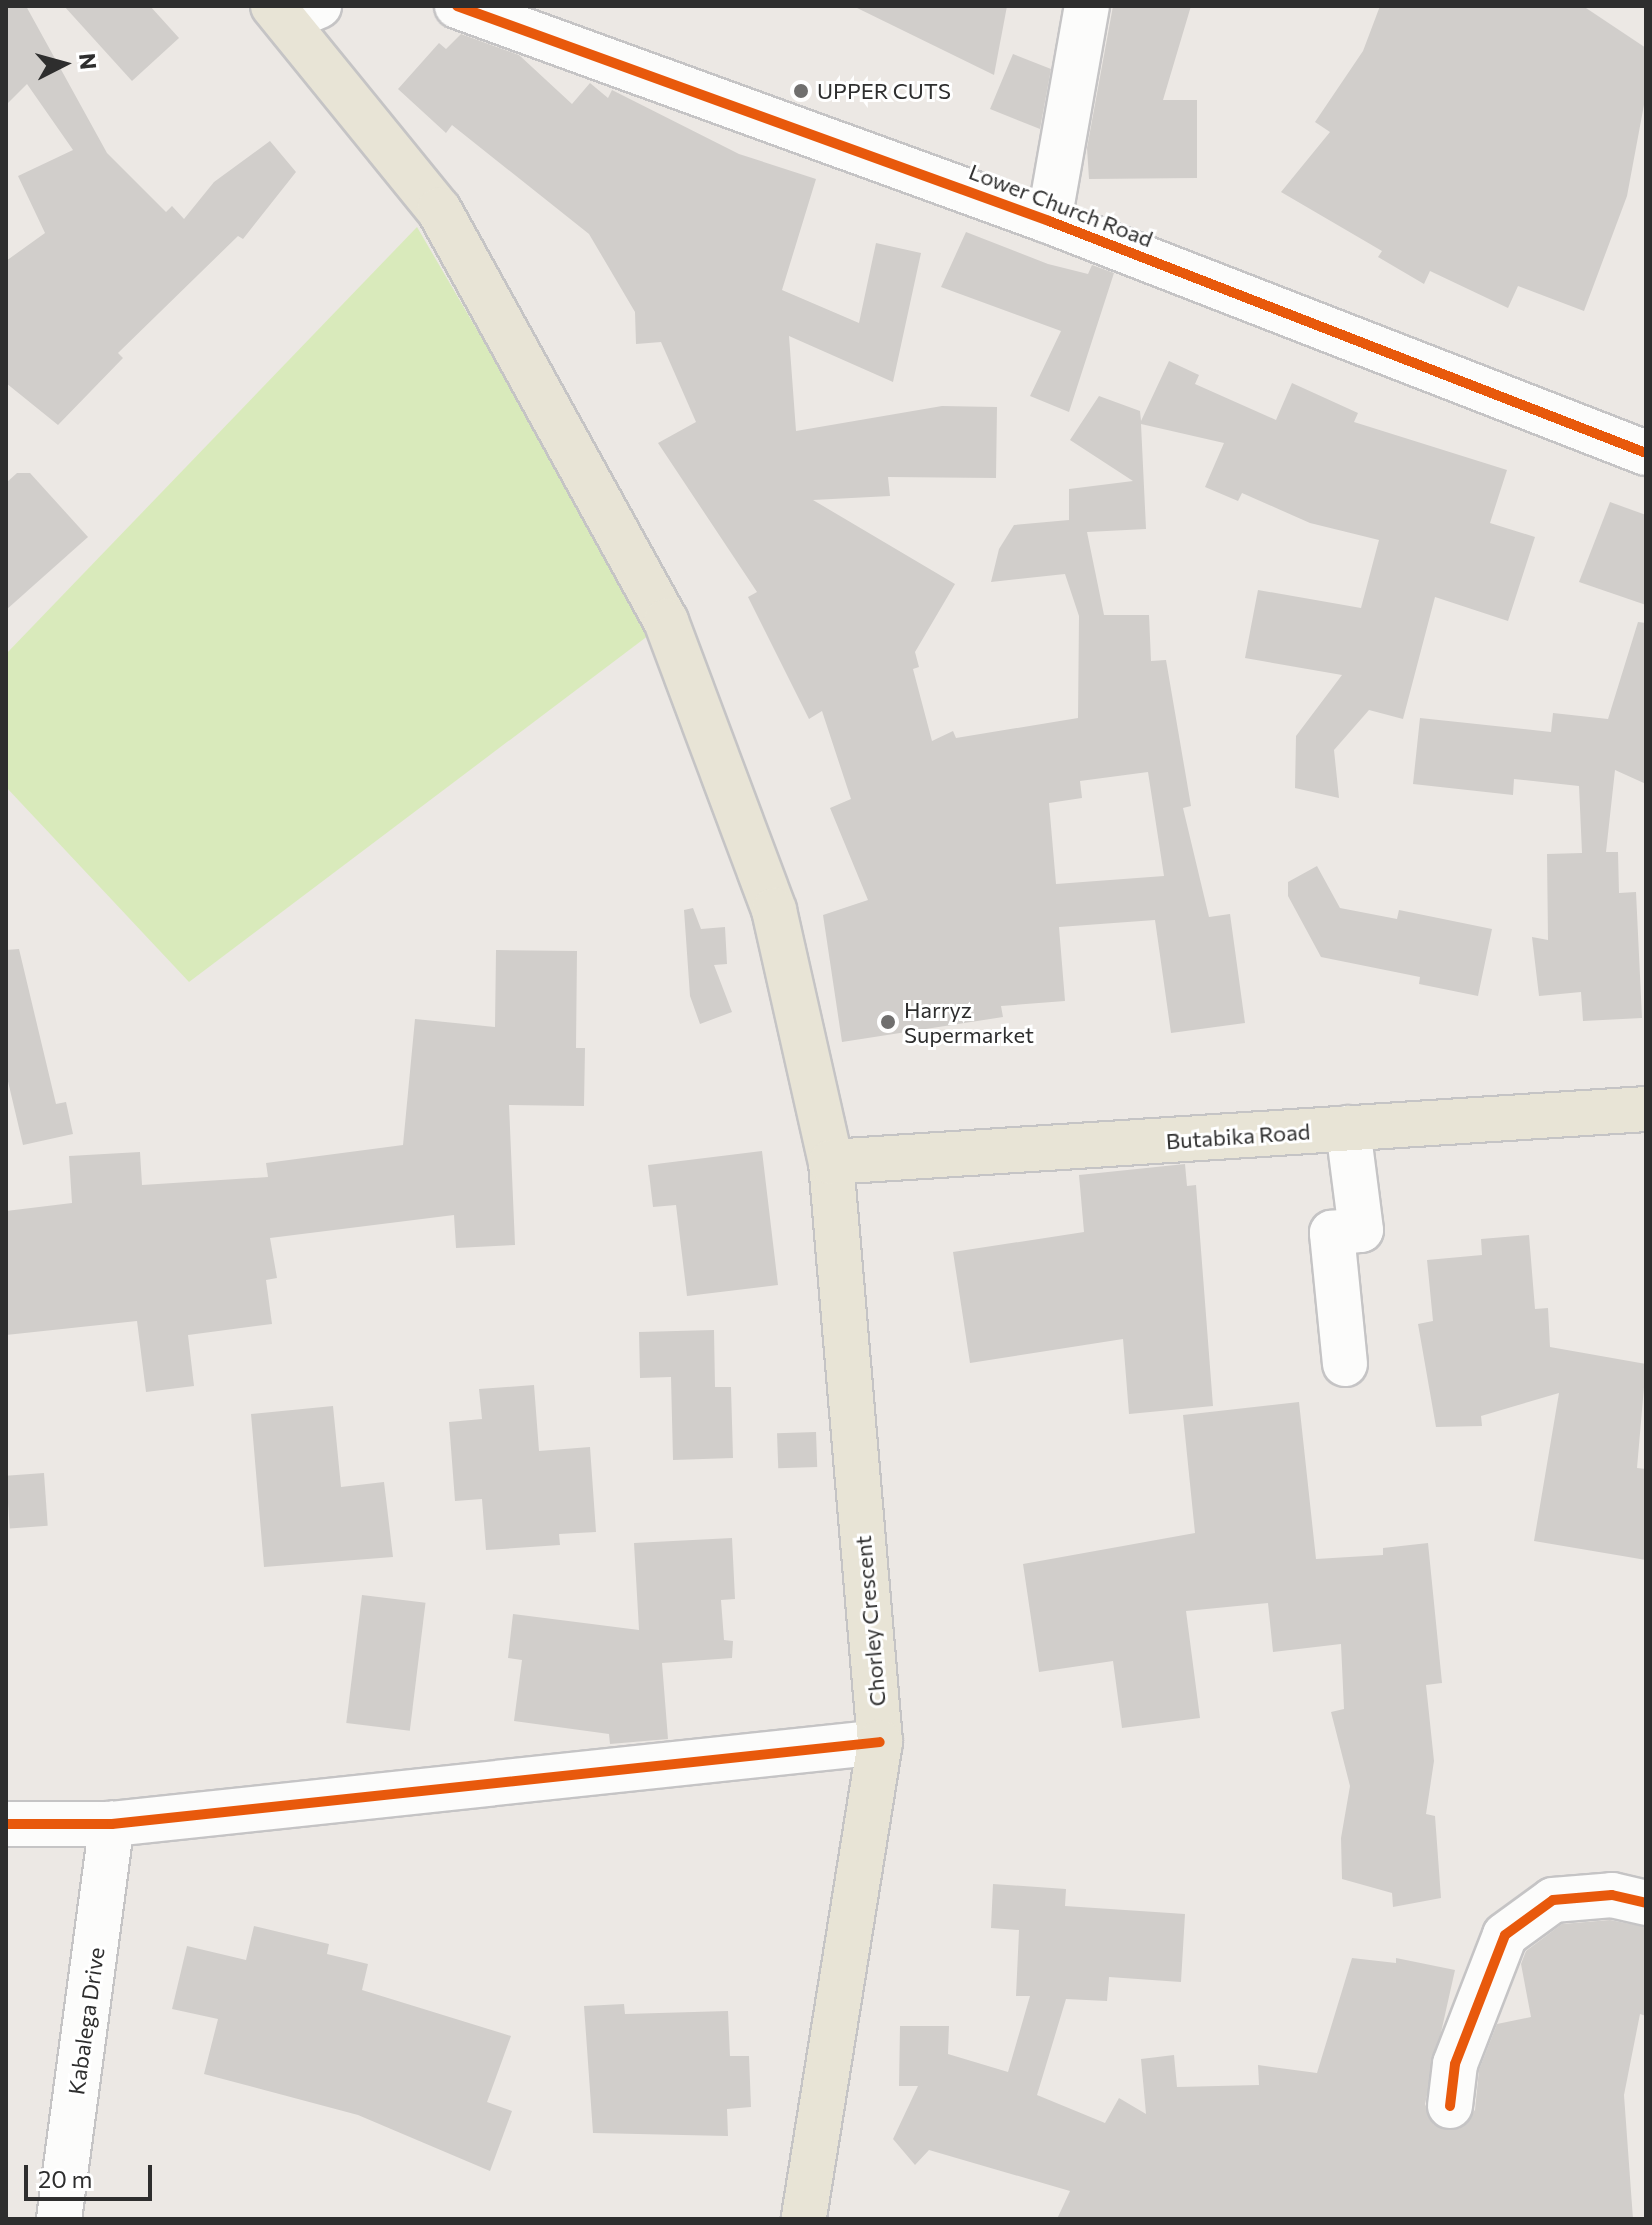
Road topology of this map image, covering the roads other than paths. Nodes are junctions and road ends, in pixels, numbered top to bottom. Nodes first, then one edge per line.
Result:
1 (457, 6) edge
2 (1087, 6) edge
3 (293, 11) edge
4 (1049, 221) junction
5 (1646, 453) edge
6 (1646, 1109) edge
7 (1348, 1128) junction
8 (831, 1162) junction
9 (1345, 1364) dead end
10 (880, 1742) junction
11 (6, 1824) edge
12 (112, 1824) junction
13 (1646, 1903) edge
14 (1450, 2106) dead end
15 (59, 2219) edge
16 (804, 2219) edge

1 - 4 street, Lower Church Road
2 - 4 street
3 - 8 main road, Chorley Crescent
4 - 5 street, Lower Church Road
6 - 7 main road, Butabika Road
7 - 8 main road, Butabika Road
7 - 9 street
8 - 10 main road, Chorley Crescent
10 - 12 street
10 - 16 main road, Chorley Crescent
11 - 12 street
12 - 15 street, Kabalega Drive
13 - 14 street

